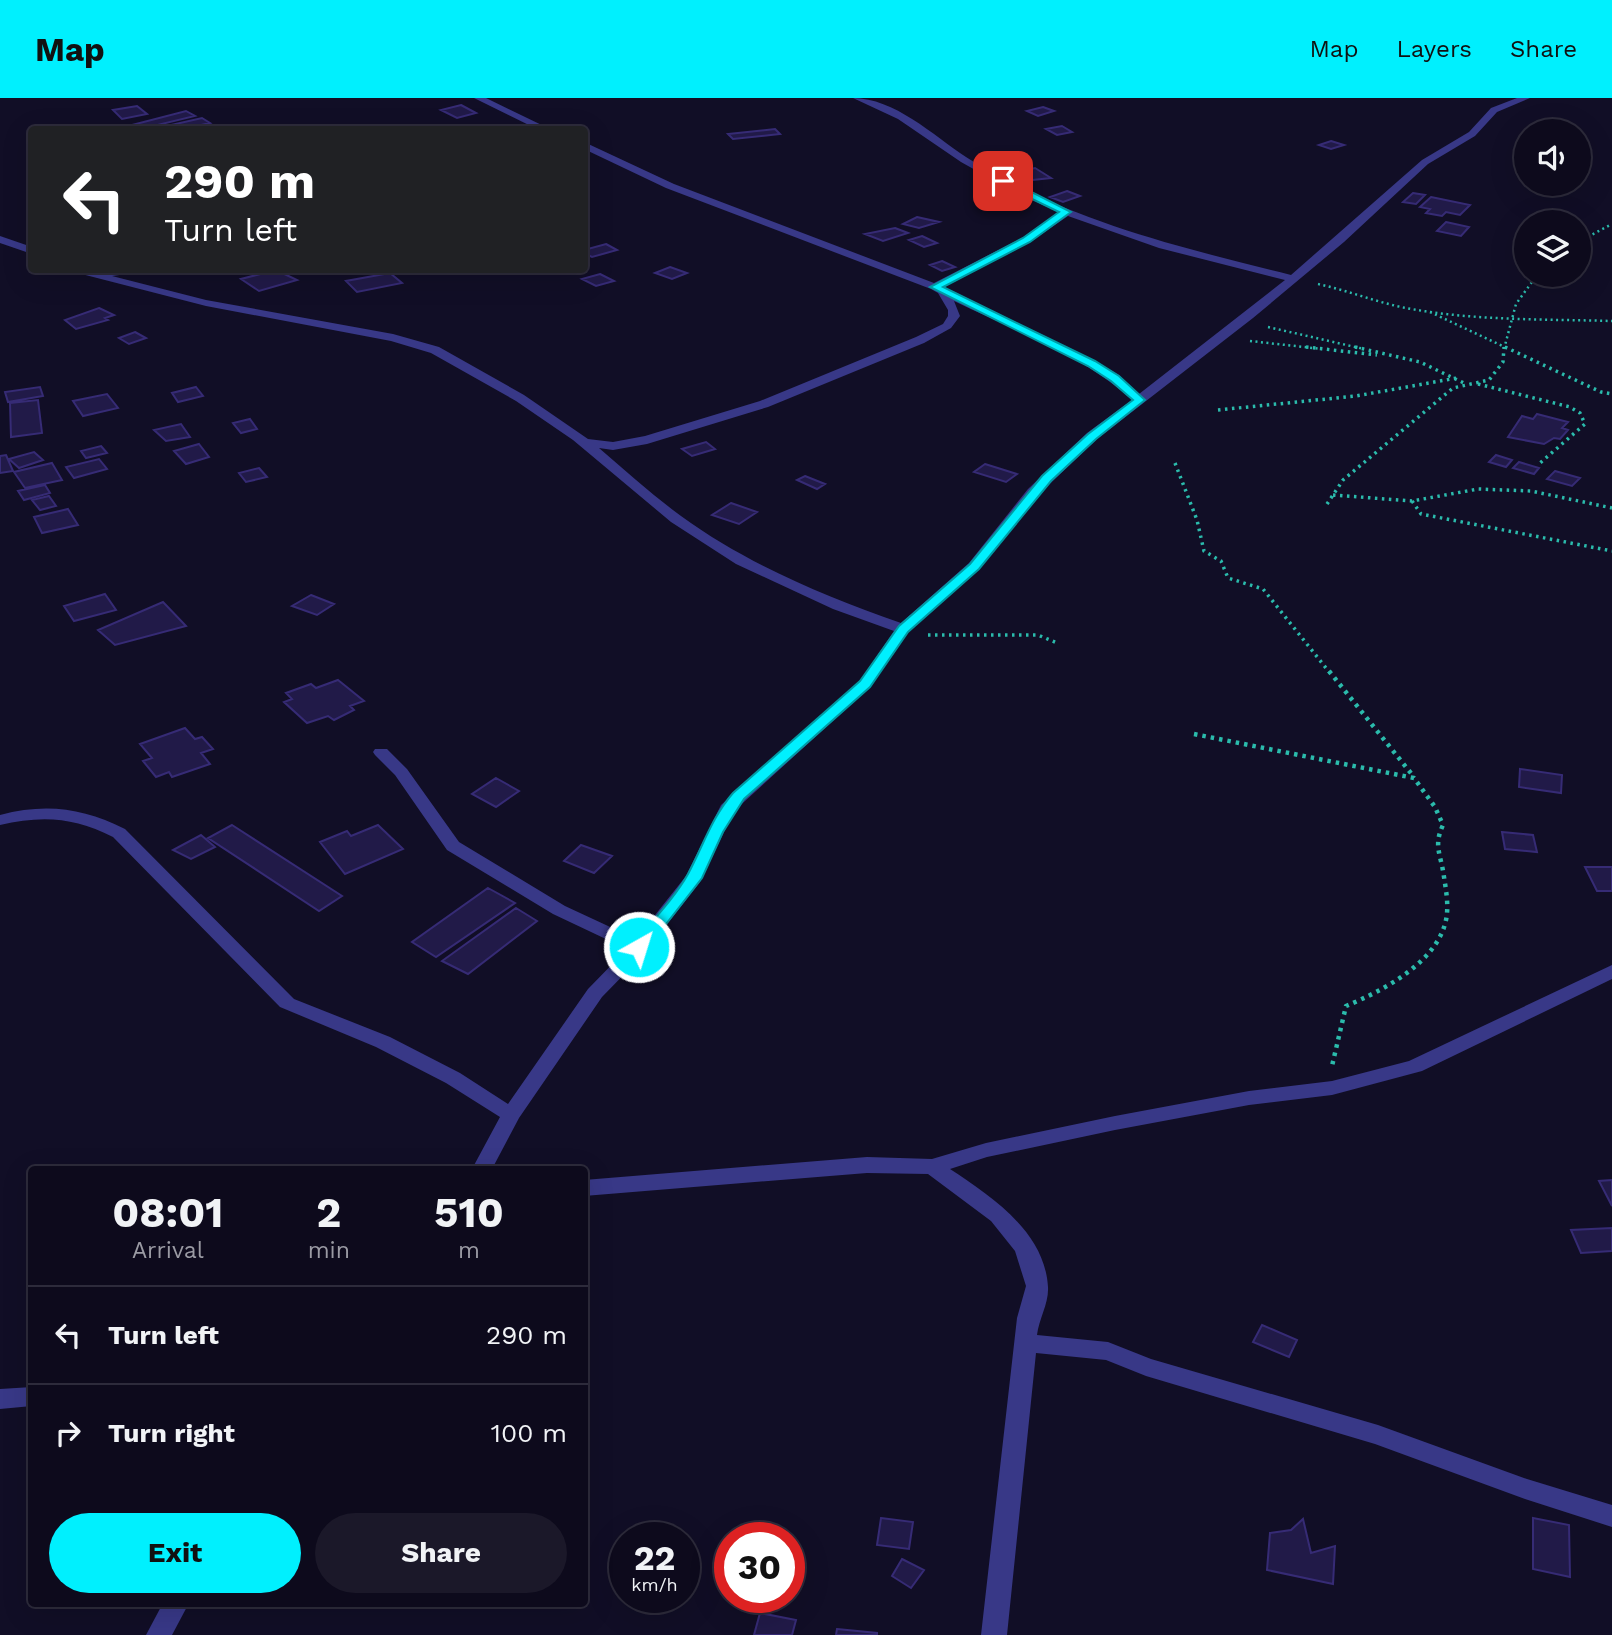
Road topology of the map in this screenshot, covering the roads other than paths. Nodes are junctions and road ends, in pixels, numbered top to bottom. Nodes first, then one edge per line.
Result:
1 (479, 98) edge
2 (858, 98) edge
3 (1525, 98) edge
4 (539, 126) edge
5 (588, 147) edge
6 (1066, 212) junction
7 (0, 239) edge
8 (28, 250) edge
9 (85, 273) edge
10 (110, 273) edge
11 (94, 275) junction
12 (1293, 279) junction
13 (940, 290) junction
14 (1139, 400) junction
15 (584, 442) junction
16 (903, 629) junction
17 (381, 751) dead end
18 (0, 820) edge
19 (639, 947) junction
20 (1612, 971) edge
21 (511, 1115) junction
22 (484, 1166) edge
23 (932, 1167) junction
24 (588, 1188) edge
25 (1025, 1343) junction
26 (28, 1396) edge
27 (0, 1399) edge
28 (1612, 1516) edge
29 (174, 1607) edge
30 (159, 1635) edge
31 (995, 1635) edge

1 - 4 street
2 - 6 street
3 - 12 street
5 - 13 street
6 - 12 street
6 - 13 street
7 - 8 street
9 - 11 street
10 - 11 street
11 - 15 street
12 - 14 street
13 - 14 street
13 - 15 street
14 - 16 street
15 - 16 street
16 - 19 street
17 - 19 street
18 - 21 street
19 - 21 street
20 - 23 street
21 - 22 street
23 - 24 street
23 - 25 street
25 - 28 street
25 - 31 street
26 - 27 street
29 - 30 street

